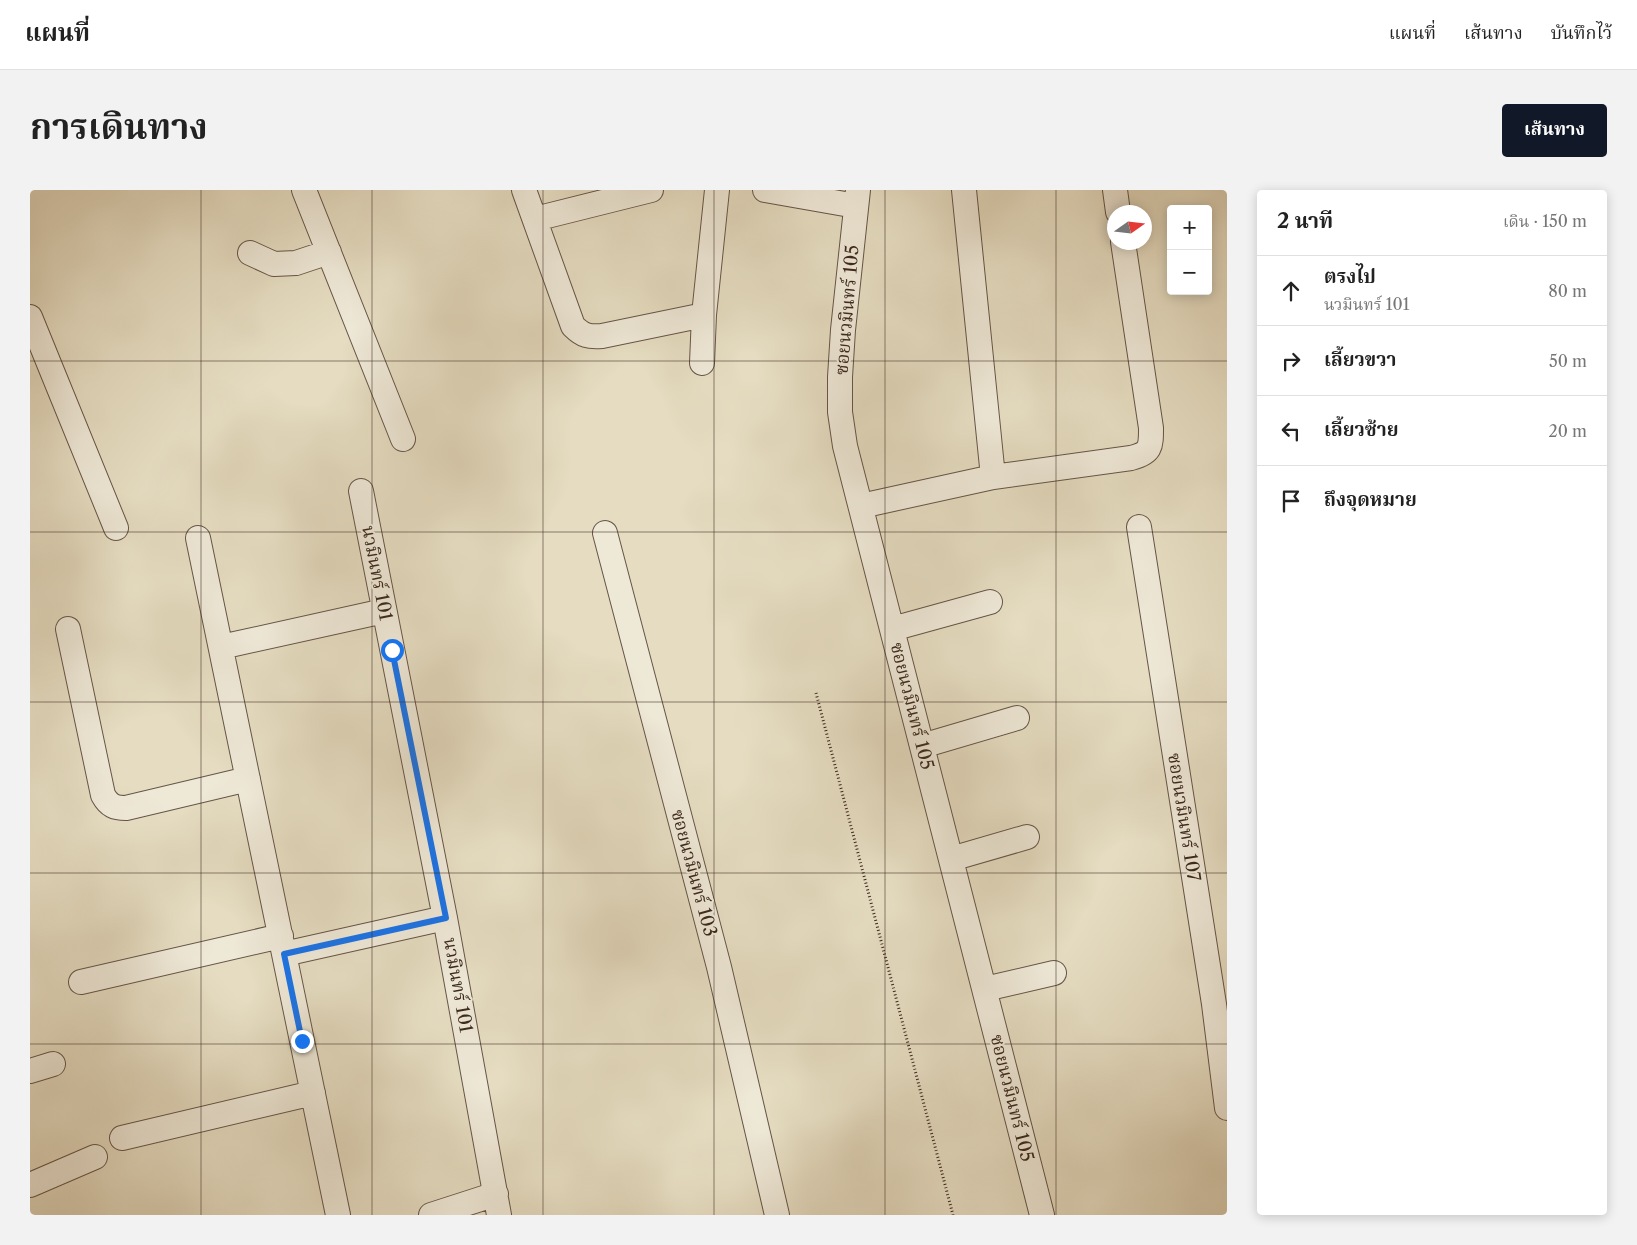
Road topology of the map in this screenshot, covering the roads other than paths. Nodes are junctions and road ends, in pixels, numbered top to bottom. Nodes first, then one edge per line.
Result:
1 (304, 190) edge
2 (524, 190) edge
3 (651, 190) edge
4 (717, 190) edge
5 (765, 190) edge
6 (964, 190) edge
7 (1115, 190) edge
8 (857, 198) edge
9 (1117, 205) edge
10 (535, 218) junction
11 (1124, 250) edge
12 (329, 252) junction
13 (250, 253) dead end
14 (704, 315) junction
15 (30, 317) edge
16 (702, 363) dead end
17 (403, 439) dead end
18 (993, 477) junction
19 (361, 491) dead end
20 (861, 506) junction
21 (1139, 527) dead end
22 (116, 528) dead end
23 (605, 533) dead end
24 (198, 538) dead end
25 (990, 602) dead end
26 (384, 612) junction
27 (68, 629) dead end
28 (892, 629) junction
29 (221, 647) junction
30 (1017, 718) dead end
31 (922, 746) junction
32 (248, 779) junction
33 (1027, 838) dead end
34 (951, 859) junction
35 (446, 918) junction
36 (282, 945) junction
37 (1054, 973) dead end
38 (81, 982) dead end
39 (985, 989) junction
40 (1220, 1003) edge
41 (53, 1064) dead end
42 (30, 1071) edge
43 (313, 1093) junction
44 (1227, 1108) edge
45 (122, 1138) dead end
46 (95, 1157) dead end
47 (30, 1185) edge
48 (498, 1205) edge
49 (338, 1215) edge
50 (431, 1215) edge
51 (777, 1215) edge
52 (1042, 1215) edge

1 - 12 street
2 - 10 street
3 - 10 street
4 - 14 street
5 - 8 street
6 - 18 street
7 - 9 street
8 - 20 street, ซอยนวมินทร์ 105
10 - 14 street
11 - 18 street
12 - 13 street
12 - 17 street
14 - 16 street
15 - 22 street
18 - 20 street
19 - 26 street, นวมินทร์ 101
20 - 28 street, ซอยนวมินทร์ 105
21 - 40 street, ซอยนวมินทร์ 107
23 - 51 street, ซอยนวมินทร์ 103
24 - 29 street
25 - 28 street
26 - 29 street
26 - 35 street, นวมินทร์ 101
27 - 32 street
28 - 31 street, ซอยนวมินทร์ 105
29 - 32 street
30 - 31 street
31 - 34 street, ซอยนวมินทร์ 105
32 - 36 street
33 - 34 street
34 - 39 street, ซอยนวมินทร์ 105
35 - 36 street
35 - 48 street, นวมินทร์ 101
36 - 38 street
36 - 43 street
37 - 39 street
39 - 52 street, ซอยนวมินทร์ 105
40 - 44 street, ซอยนวมินทร์ 107
41 - 42 street
43 - 45 street
43 - 49 street
46 - 47 street
48 - 50 street

